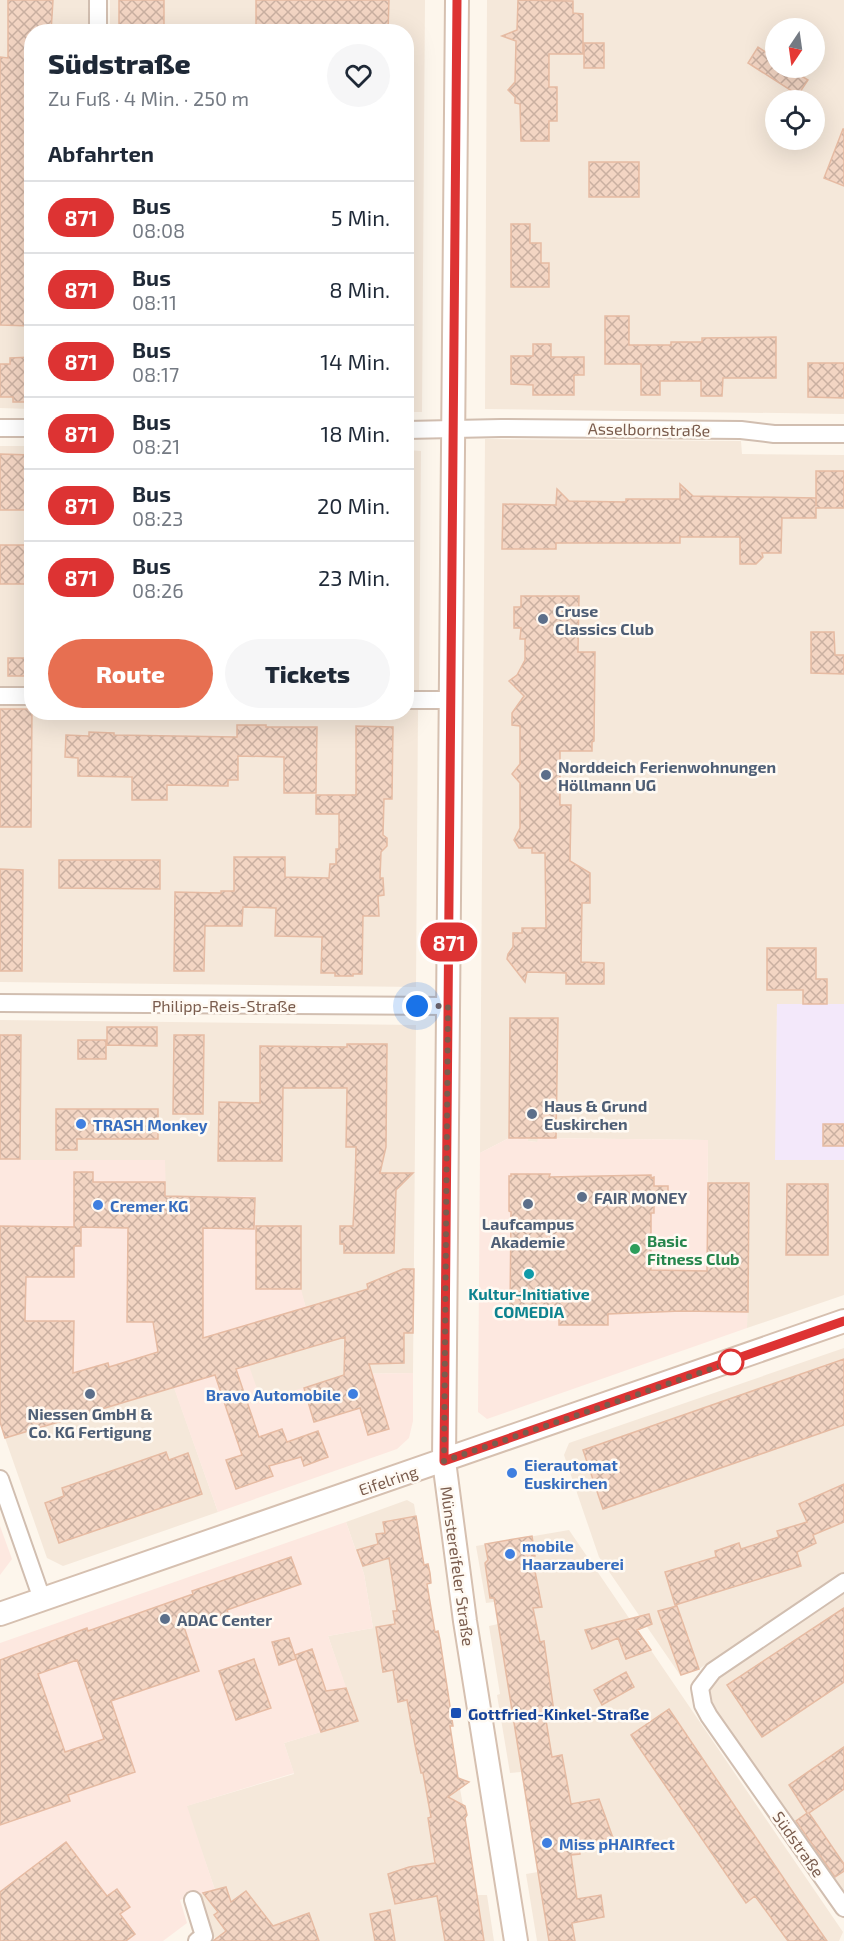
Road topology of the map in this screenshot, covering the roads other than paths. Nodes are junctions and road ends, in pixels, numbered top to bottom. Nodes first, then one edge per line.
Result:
1 (98, 0) edge
2 (457, 0) edge
3 (98, 24) edge
4 (0, 428) edge
5 (24, 428) edge
6 (453, 429) junction
7 (414, 430) edge
8 (844, 434) edge
9 (0, 696) edge
10 (24, 696) edge
11 (414, 700) edge
12 (451, 700) junction
13 (0, 1003) edge
14 (448, 1006) junction
15 (844, 1321) edge
16 (444, 1461) junction
17 (0, 1479) edge
18 (844, 1582) edge
19 (42, 1599) junction
20 (0, 1614) edge
21 (193, 1900) dead end
22 (844, 1908) edge
23 (197, 1941) edge
24 (516, 1941) edge

1 - 3 street
2 - 6 street, Münstereifeler Straße
4 - 5 street
6 - 7 street, Asselbornstraße
6 - 8 street, Asselbornstraße
6 - 12 street, Münstereifeler Straße
9 - 10 street
11 - 12 street
12 - 14 street, Münstereifeler Straße
13 - 14 street, Philipp-Reis-Straße
14 - 16 street, Münstereifeler Straße
15 - 16 street, Eifelring
16 - 19 street, Eifelring
16 - 24 street, Münstereifeler Straße
17 - 19 street
18 - 22 street, Südstraße
19 - 20 street, Eifelring
21 - 23 street

